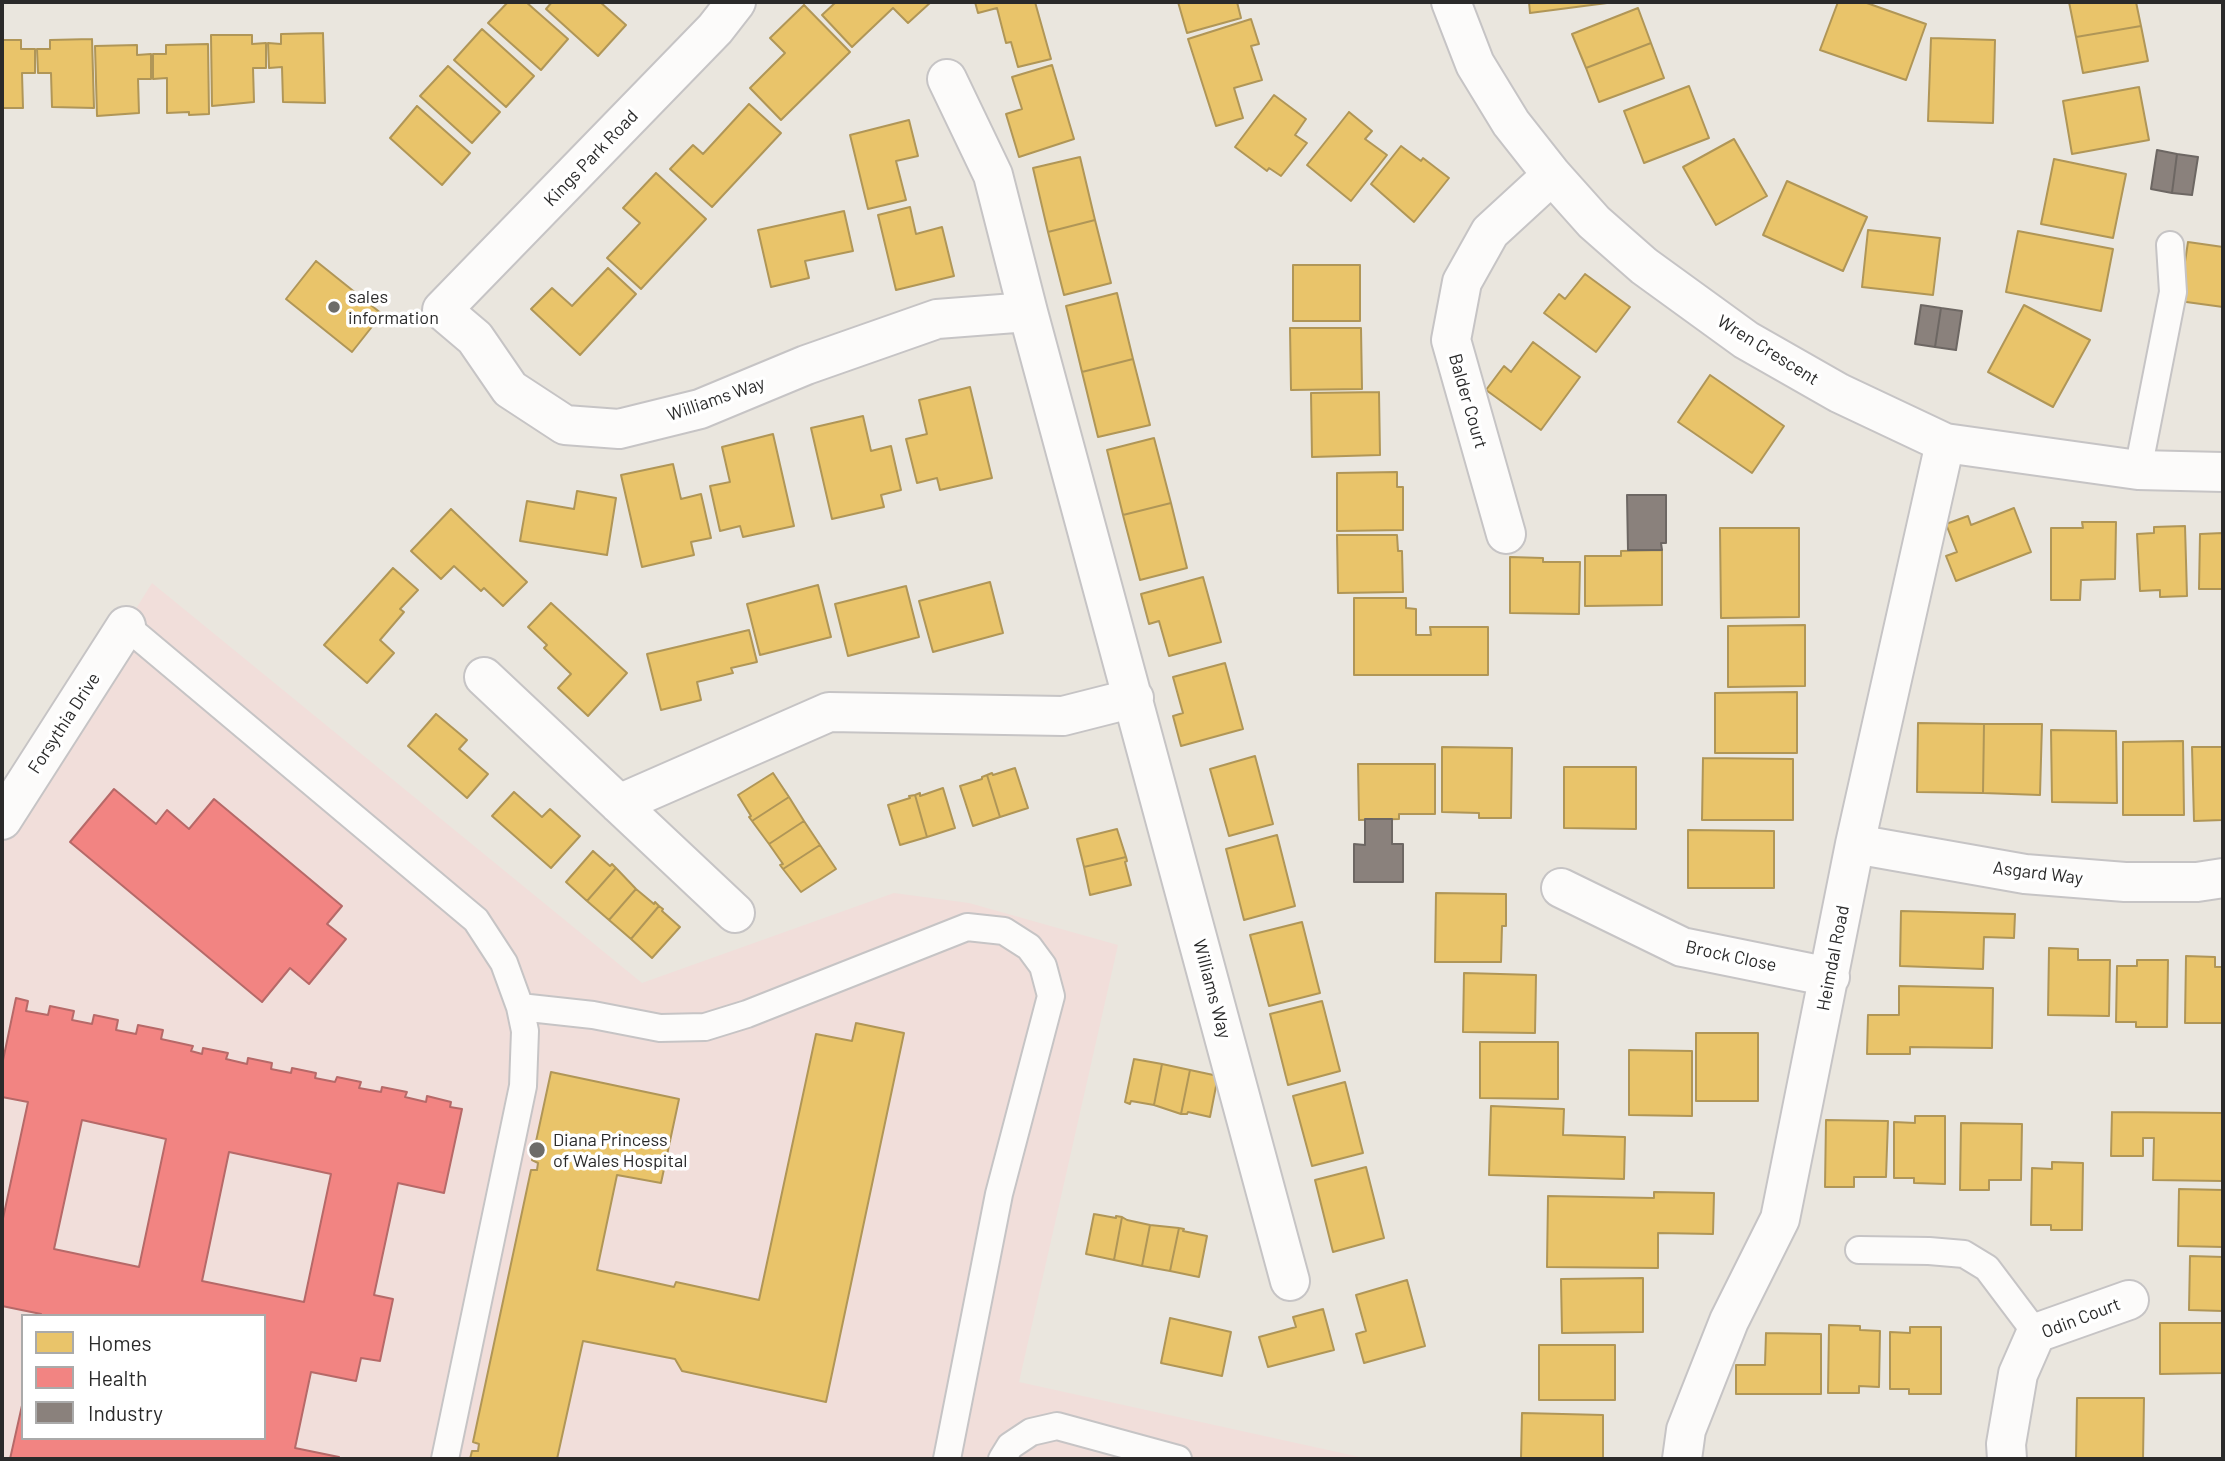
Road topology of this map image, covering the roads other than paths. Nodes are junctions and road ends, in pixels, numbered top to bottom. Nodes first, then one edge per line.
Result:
1 (736, 2) edge
2 (1451, 2) edge
3 (947, 79) dead end
4 (1552, 175) junction
5 (2170, 245) dead end
6 (442, 310) joint
7 (1028, 312) junction
8 (1945, 443) junction
9 (2137, 471) junction
10 (2223, 472) edge
11 (1506, 534) dead end
12 (127, 626) joint
13 (484, 677) dead end
14 (1134, 698) junction
15 (619, 804) junction
16 (2, 820) edge
17 (1855, 844) junction
18 (2223, 878) edge
19 (1560, 888) dead end
20 (735, 913) dead end
21 (1830, 977) junction
22 (520, 1007) junction
23 (1859, 1250) dead end
24 (1290, 1281) dead end
25 (2129, 1300) dead end
26 (2036, 1334) junction
27 (445, 1459) edge
28 (947, 1459) edge
29 (1002, 1459) edge
30 (1178, 1459) edge
31 (1682, 1459) edge
32 (2007, 1459) edge

1 - 6 street, Kings Park Road
2 - 4 street, Wren Crescent
3 - 7 street, Williams Way
4 - 8 street, Wren Crescent
4 - 11 street, Balder Court
5 - 9 lane
6 - 7 street, Williams Way
7 - 14 street, Williams Way
8 - 9 street, Wren Crescent
8 - 17 street, Heimdal Road
9 - 10 street, Wren Crescent
12 - 16 street, Forsythia Drive
12 - 22 lane
13 - 15 street
14 - 15 street
14 - 24 street, Williams Way
15 - 20 street
17 - 18 street, Asgard Way
17 - 21 street, Heimdal Road
19 - 21 street, Brock Close
21 - 31 street, Heimdal Road
22 - 27 lane
22 - 28 lane
23 - 26 lane
25 - 26 street, Odin Court
26 - 32 street, Odin Court
29 - 30 lane

